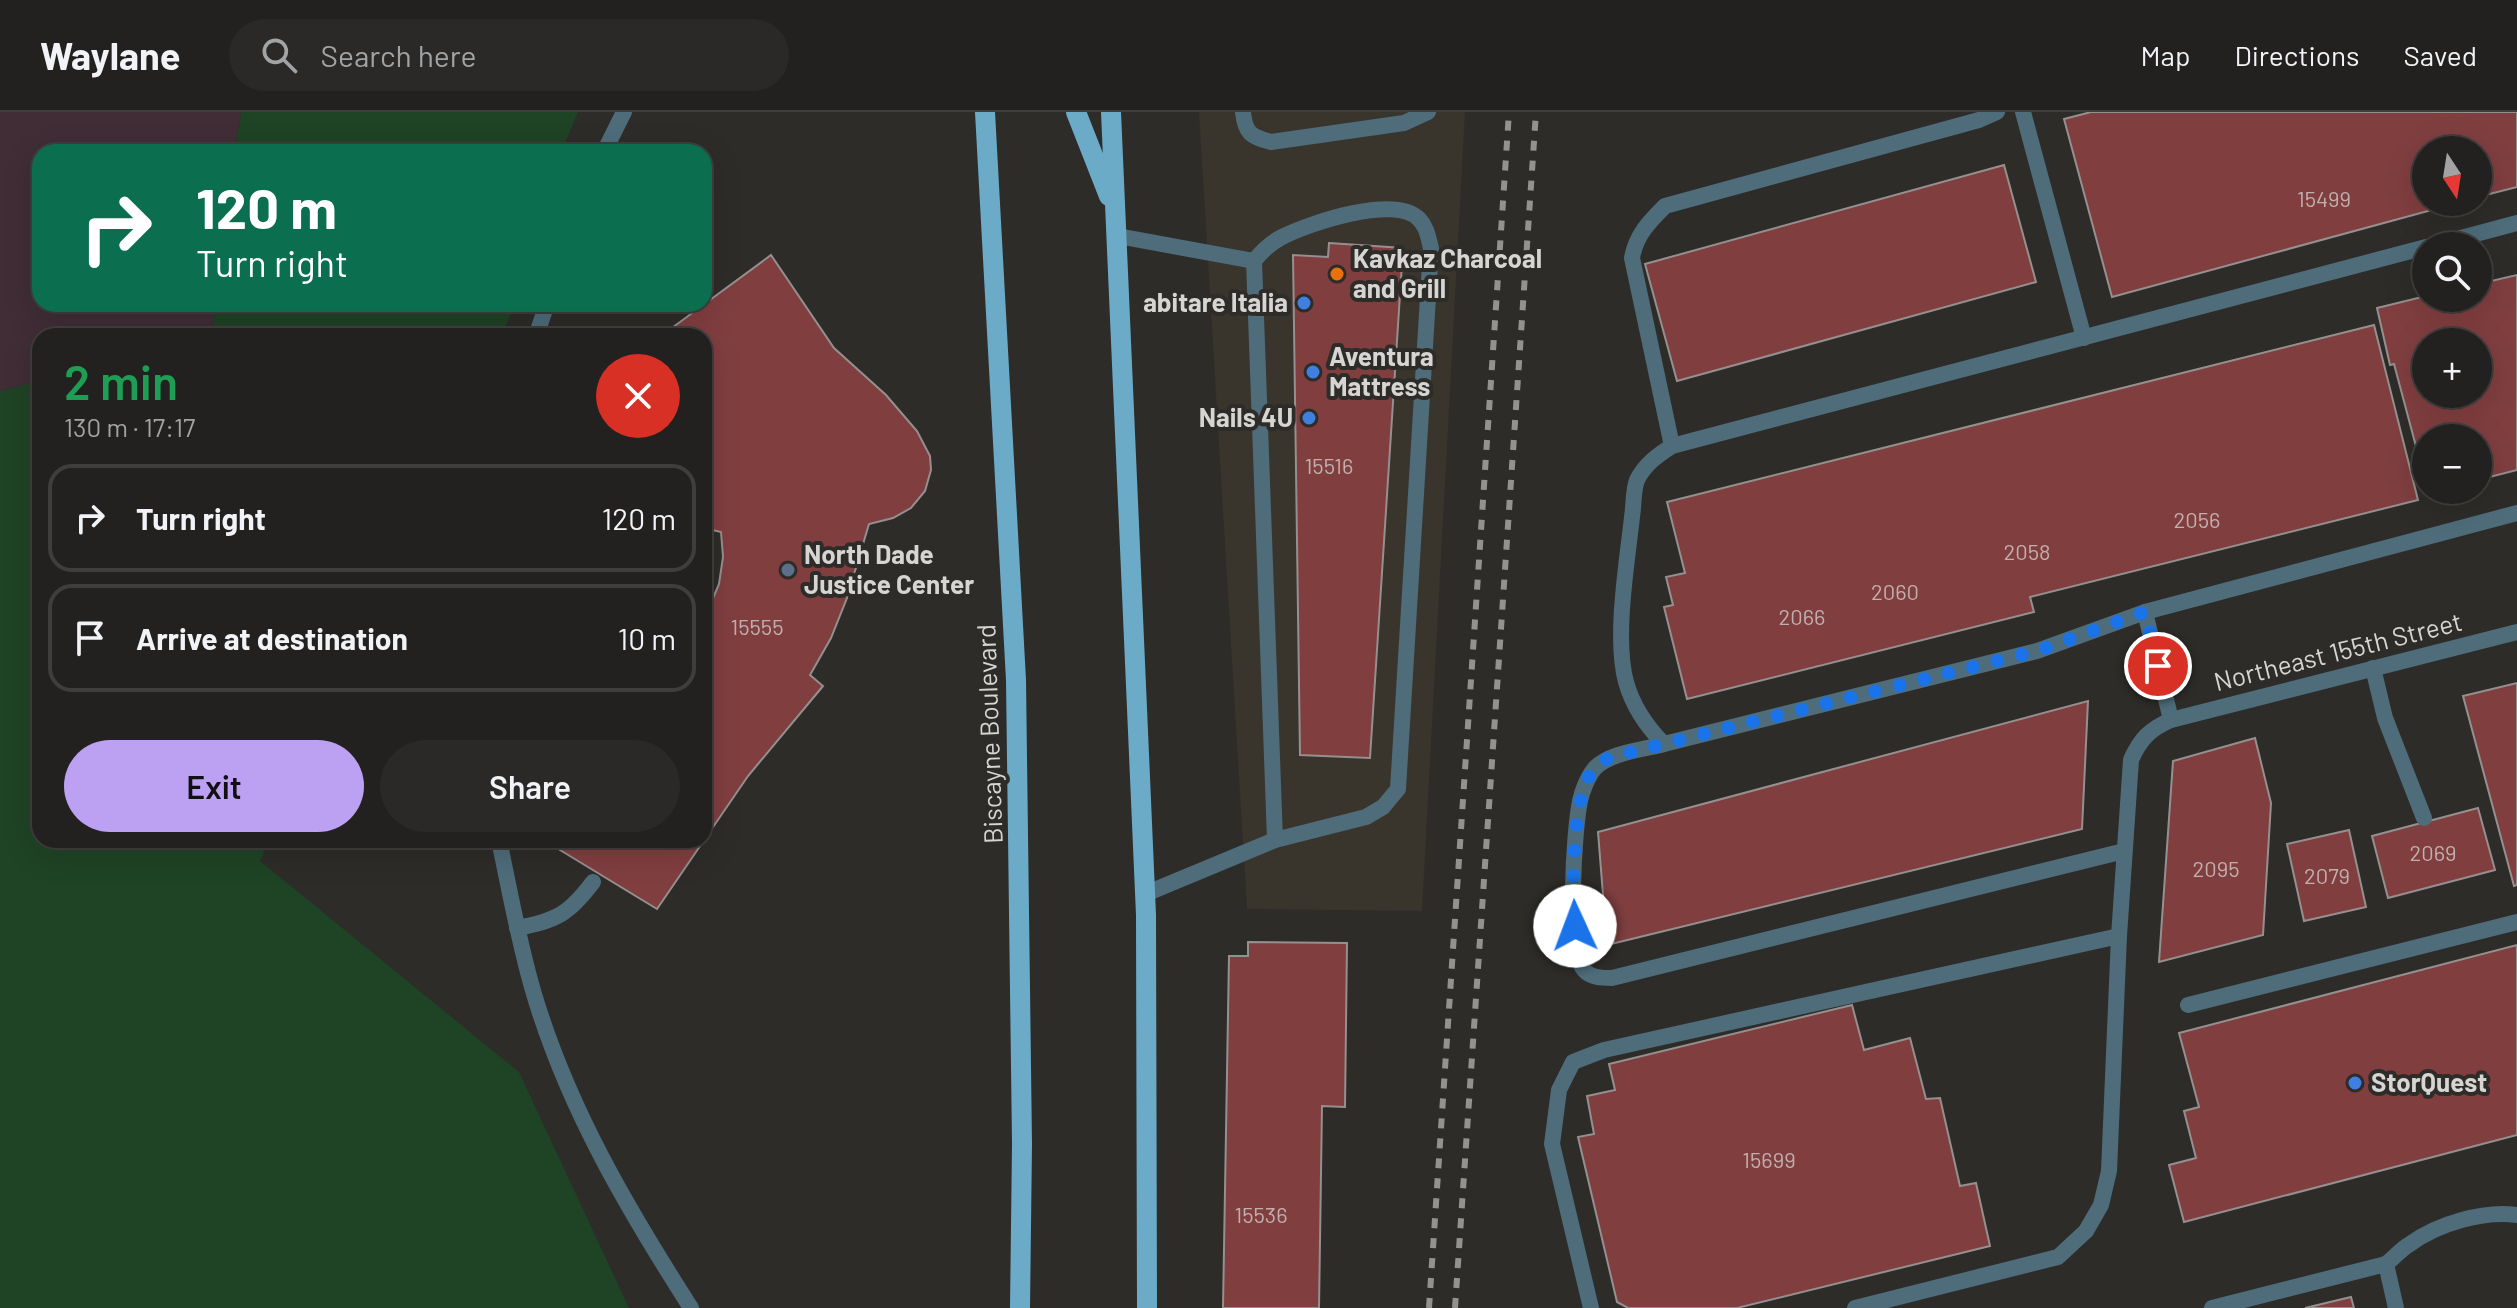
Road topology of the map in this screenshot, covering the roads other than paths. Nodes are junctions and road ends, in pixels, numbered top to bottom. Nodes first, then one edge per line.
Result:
1 (624, 112) edge
2 (985, 112) edge
3 (1076, 112) edge
4 (1111, 112) edge
5 (1243, 112) edge
6 (1428, 112) edge
7 (1997, 112) edge
8 (2023, 112) edge
9 (608, 144) edge
10 (1117, 215) junction
11 (2517, 223) edge
12 (2484, 232) edge
13 (1118, 236) junction
14 (2412, 251) edge
15 (1254, 261) junction
16 (2084, 338) junction
17 (1672, 446) junction
18 (2517, 513) edge
19 (2145, 612) junction
20 (2517, 632) edge
21 (2373, 668) junction
22 (2171, 720) junction
23 (1664, 744) junction
24 (2424, 818) dead end
25 (1275, 840) junction
26 (501, 848) edge
27 (2124, 851) junction
28 (593, 882) dead end
29 (1145, 894) junction
30 (2517, 922) edge
31 (517, 928) junction
32 (2119, 936) junction
33 (2188, 1005) dead end
34 (2517, 1215) edge
35 (2386, 1264) junction
36 (691, 1308) edge
37 (1020, 1308) edge
38 (1147, 1308) edge
39 (1591, 1308) edge
40 (1855, 1308) edge
41 (2212, 1308) edge
42 (2396, 1308) edge

1 - 9 street
2 - 37 main road, Biscayne Boulevard
3 - 10 main road
4 - 10 main road
5 - 6 street
7 - 17 street
8 - 16 street
10 - 13 main road
11 - 12 street
13 - 15 street
13 - 29 main road
14 - 16 street
15 - 25 street
15 - 25 street
16 - 17 street
17 - 23 street
18 - 19 street
19 - 22 street
19 - 23 street
20 - 21 street, Northeast 155th Street
21 - 22 street, Northeast 155th Street
21 - 24 street
22 - 27 street
23 - 27 street
25 - 29 street
26 - 31 street
27 - 32 street
28 - 31 street
29 - 38 main road
30 - 33 street
31 - 36 street
32 - 39 street
32 - 40 street
34 - 35 street
35 - 41 street
35 - 42 street

